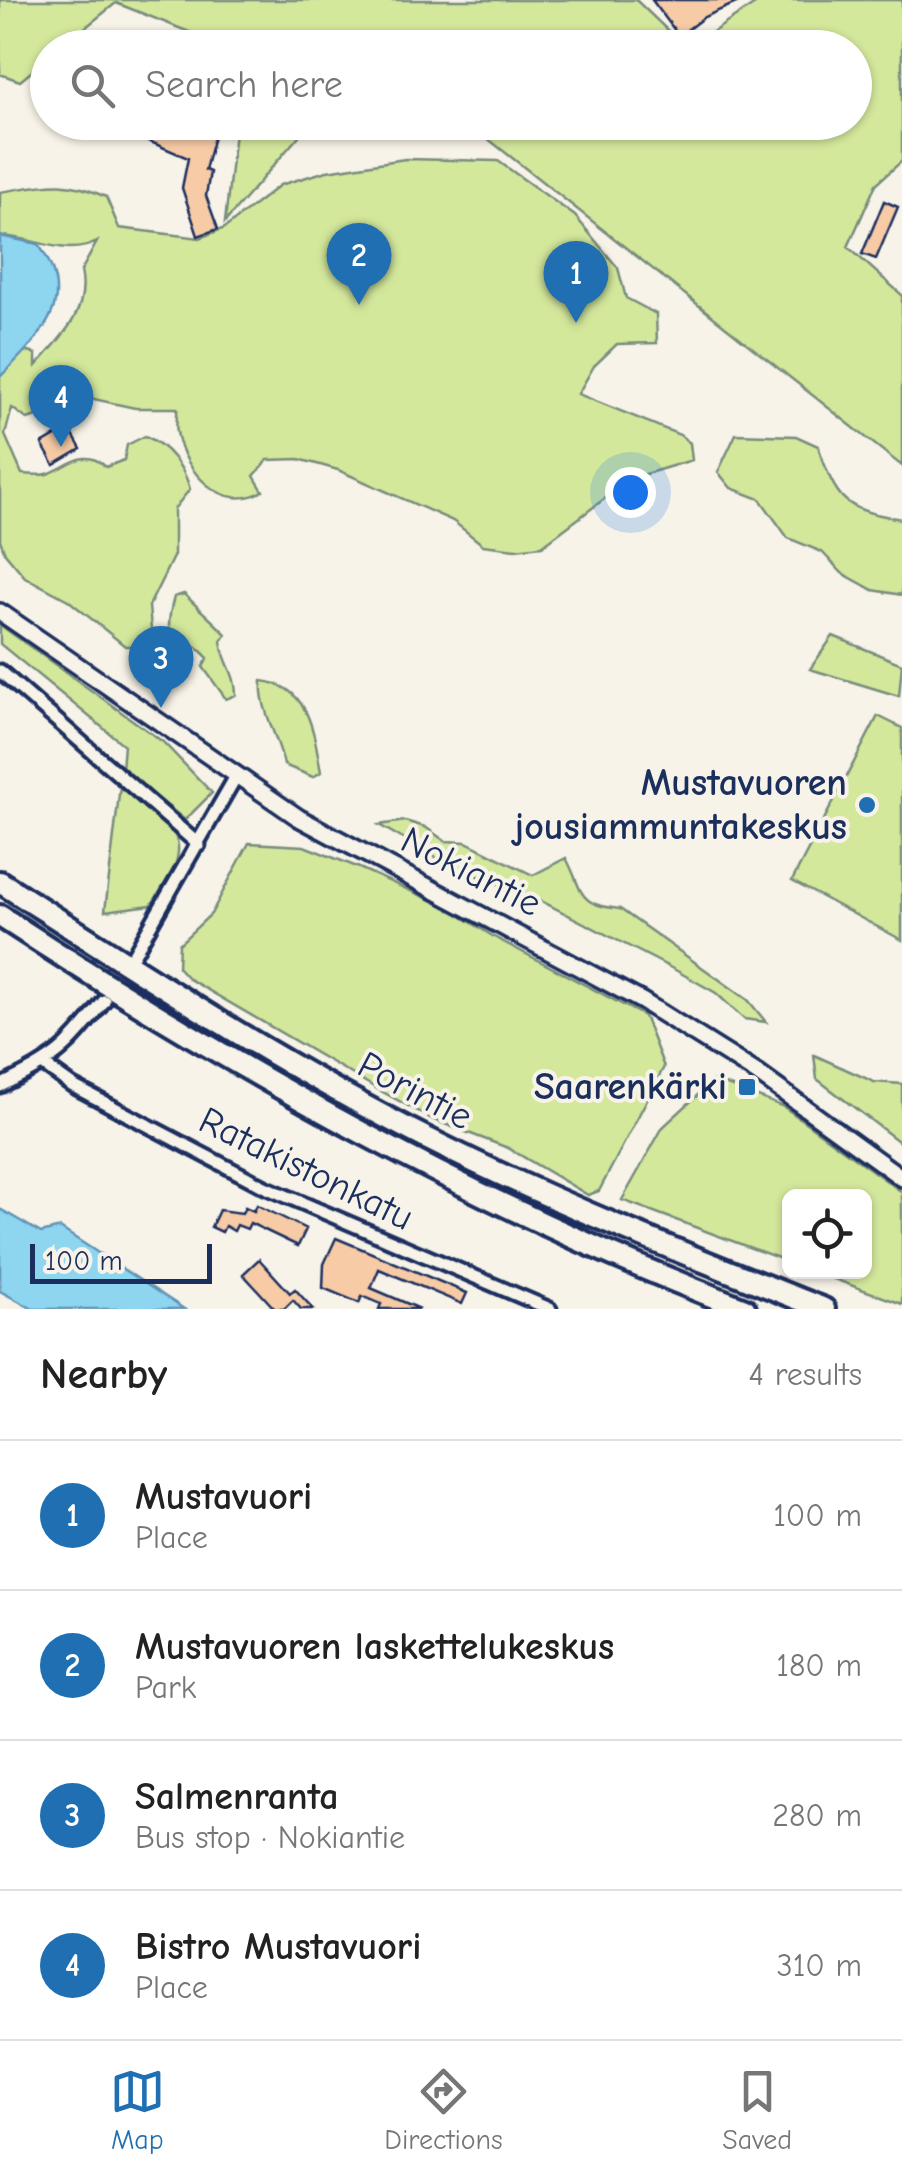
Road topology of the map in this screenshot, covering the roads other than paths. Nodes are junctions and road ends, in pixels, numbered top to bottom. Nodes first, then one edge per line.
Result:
1 (4, 616) edge
2 (0, 671) edge
3 (236, 778) junction
4 (199, 846) junction
5 (0, 882) edge
6 (0, 916) edge
7 (134, 954) dead end
8 (104, 1001) dead end
9 (46, 1066) junction
10 (0, 1086) edge
11 (902, 1178) edge
12 (546, 1308) edge
13 (745, 1309) edge
14 (824, 1309) edge

1 - 3 main road, Nokiantie
2 - 4 street
3 - 4 street
3 - 11 main road, Nokiantie
4 - 7 street
5 - 14 highway, Porintie
6 - 13 highway, Porintie
8 - 9 street
9 - 10 street
9 - 12 street, Ratakistonkatu

